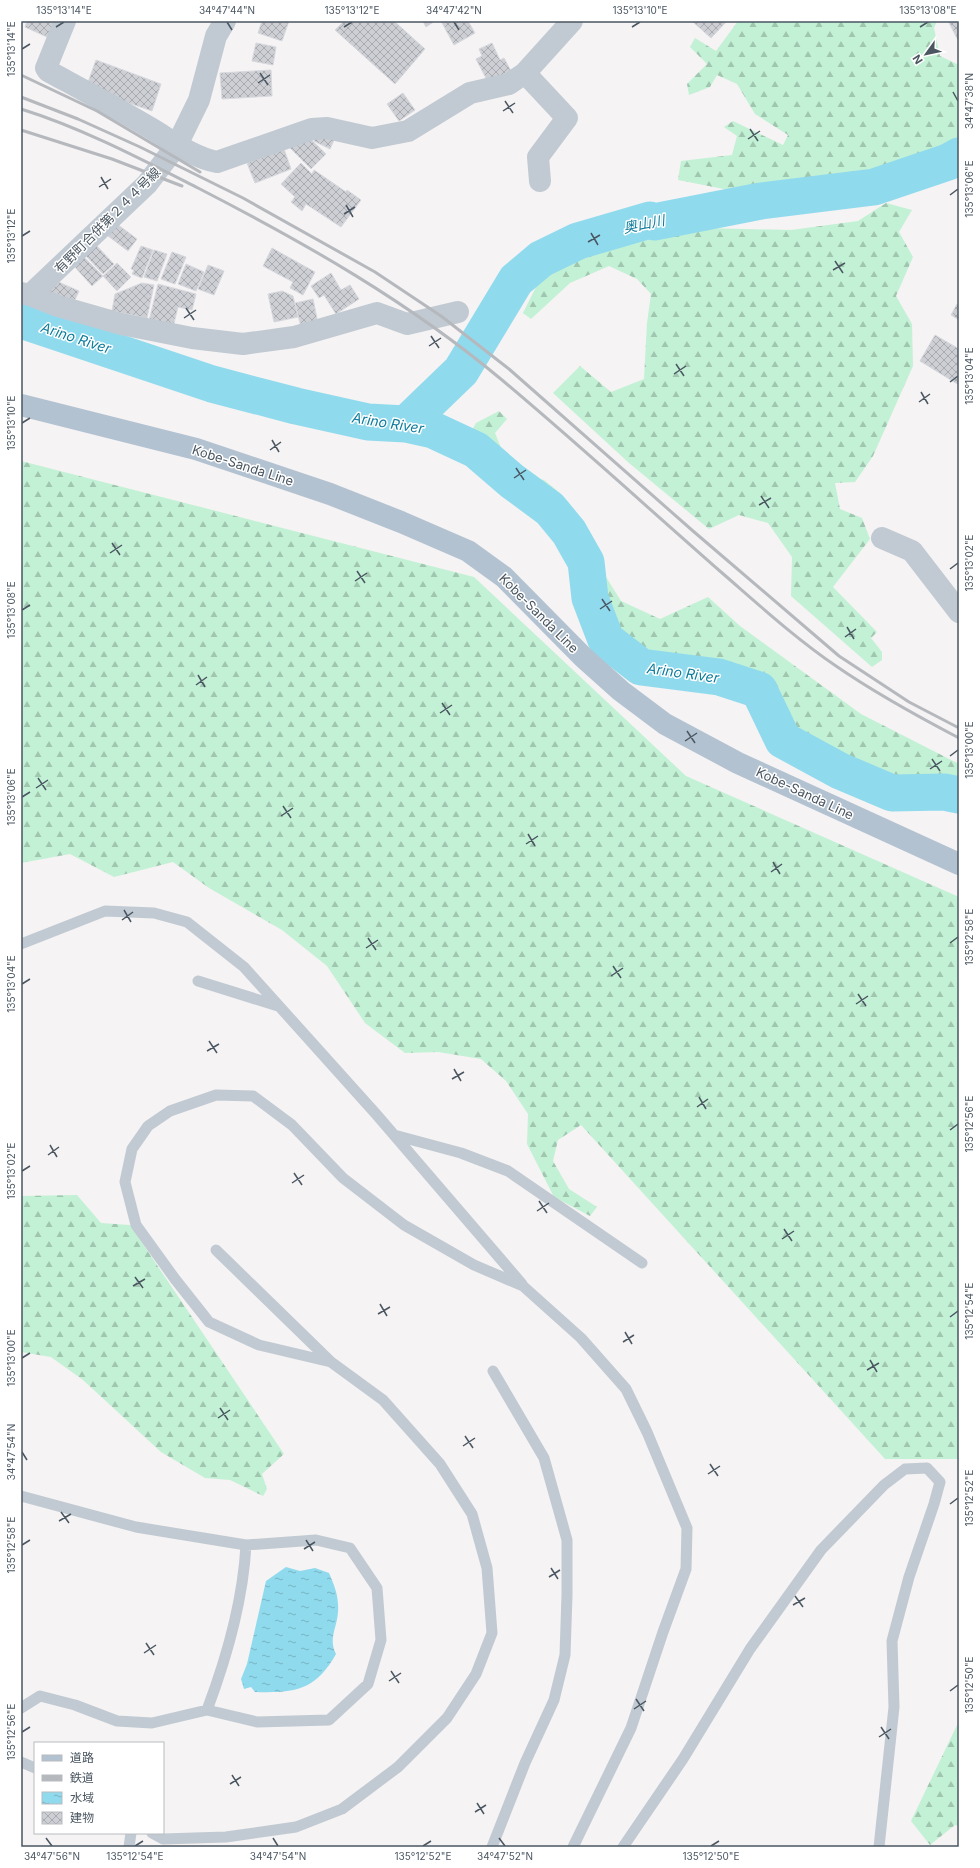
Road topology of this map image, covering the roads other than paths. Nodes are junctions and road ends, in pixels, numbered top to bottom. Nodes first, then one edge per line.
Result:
1 (65, 21) edge
2 (225, 21) edge
3 (572, 21) edge
4 (526, 73) junction
5 (177, 145) junction
6 (540, 180) dead end
7 (25, 294) edge
8 (458, 312) dead end
9 (21, 405) edge
10 (882, 538) dead end
11 (959, 612) edge
12 (959, 864) edge
13 (21, 944) edge
14 (198, 981) dead end
15 (279, 1006) junction
16 (394, 1135) junction
17 (216, 1250) dead end
18 (642, 1263) dead end
19 (524, 1286) junction
20 (331, 1362) junction
21 (493, 1371) dead end
22 (21, 1496) edge
23 (246, 1545) junction
24 (21, 1708) edge
25 (207, 1710) junction
26 (21, 1762) edge
27 (34, 1768) edge
28 (131, 1834) edge
29 (154, 1834) edge
30 (180, 1843) edge
31 (129, 1847) edge
32 (492, 1847) edge
33 (573, 1847) edge
34 (623, 1847) edge
35 (879, 1847) edge

1 - 5 street
2 - 5 street, 有野町合併第２４４号線
3 - 4 street
4 - 5 street
4 - 6 street
5 - 7 street, 有野町合併第２４４号線
7 - 8 street
9 - 12 main road, Kobe-Sanda Line
10 - 11 street
13 - 15 lane
14 - 15 lane
15 - 16 lane
16 - 18 lane
16 - 19 lane
17 - 20 lane
19 - 20 lane
19 - 33 lane
20 - 30 lane
21 - 32 lane
22 - 23 lane
23 - 25 lane
23 - 25 lane
24 - 25 lane
26 - 27 lane
28 - 31 lane
29 - 30 lane
34 - 35 lane

